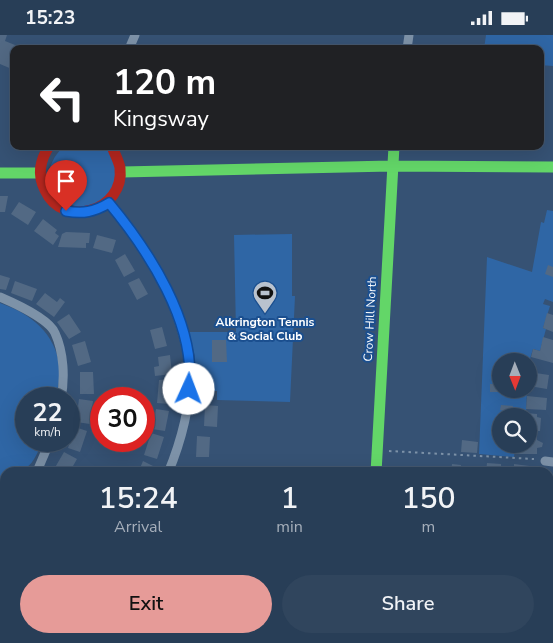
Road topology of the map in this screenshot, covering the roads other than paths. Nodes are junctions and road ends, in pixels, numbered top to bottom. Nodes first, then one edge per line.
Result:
1 (46, 150) edge
2 (114, 150) edge
3 (393, 150) edge
4 (391, 166) junction
5 (553, 167) edge
6 (122, 171) junction
7 (0, 173) edge
8 (39, 173) junction
9 (109, 203) junction
10 (0, 297) edge
11 (63, 387) edge
12 (45, 452) edge
13 (39, 467) edge
14 (170, 467) edge
15 (376, 467) edge

1 - 8 street
2 - 6 street
3 - 4 street, Crow Hill North
4 - 5 street
4 - 6 street
4 - 15 street, Crow Hill North
6 - 9 street
7 - 8 street
8 - 9 street
9 - 14 street
10 - 11 street
12 - 13 street

